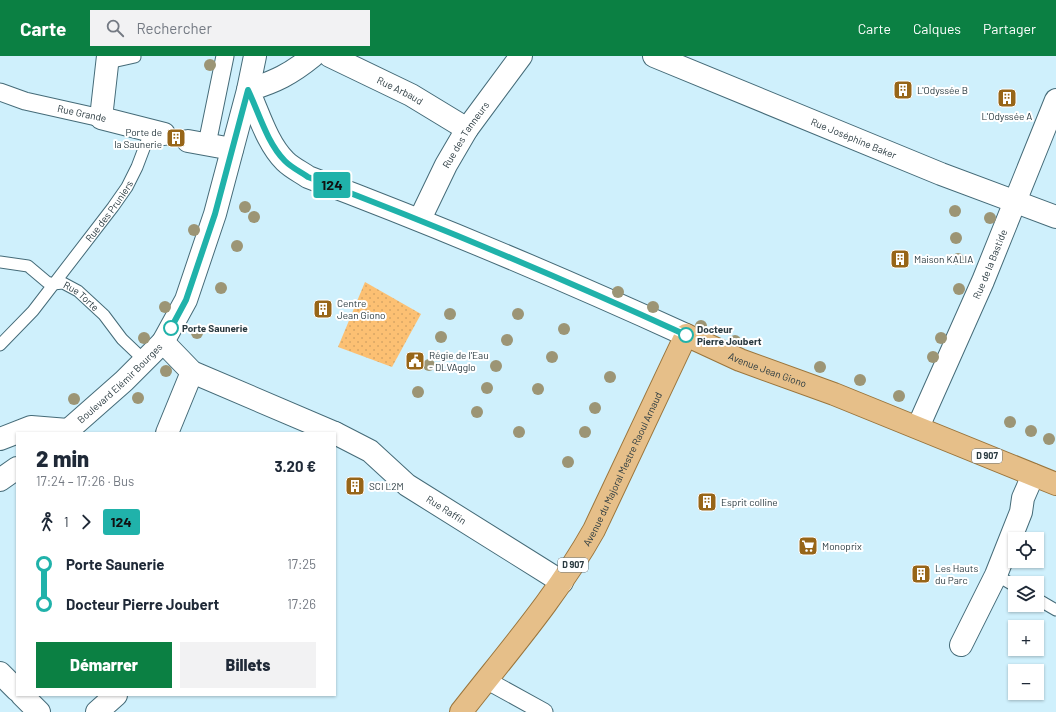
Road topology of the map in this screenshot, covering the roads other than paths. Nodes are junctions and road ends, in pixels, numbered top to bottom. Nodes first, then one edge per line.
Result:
1 (135, 56) edge
2 (226, 56) edge
3 (255, 56) edge
4 (313, 56) edge
5 (330, 56) edge
6 (521, 56) edge
7 (654, 56) edge
8 (108, 60) edge
9 (248, 90) junction
10 (0, 92) edge
11 (1056, 100) edge
12 (101, 118) junction
13 (467, 129) junction
14 (157, 132) joint
15 (197, 142) joint
16 (232, 149) junction
17 (1015, 201) junction
18 (1056, 217) edge
19 (420, 219) junction
20 (0, 262) edge
21 (53, 284) junction
22 (686, 335) junction
23 (163, 342) junction
24 (0, 345) edge
25 (145, 361) junction
26 (192, 372) junction
27 (918, 427) junction
28 (16, 432) edge
29 (17, 432) edge
30 (66, 432) edge
31 (167, 432) edge
32 (333, 432) edge
33 (336, 434) edge
34 (0, 439) edge
35 (16, 469) edge
36 (1033, 475) junction
37 (0, 480) edge
38 (1056, 484) edge
39 (996, 575) junction
40 (562, 582) junction
41 (1008, 582) edge
42 (1044, 603) edge
43 (1056, 610) edge
44 (962, 645) dead end
45 (0, 673) edge
46 (486, 680) junction
47 (16, 689) edge
48 (23, 696) edge
49 (115, 696) edge
50 (39, 712) edge
51 (97, 712) edge
52 (461, 712) edge
53 (544, 712) edge

1 - 8 lane
2 - 15 street
3 - 9 street, Boulevard Elémir Bourges
4 - 9 street
5 - 13 street, Rue Arbaud
6 - 13 street, Rue des Tanneurs
7 - 17 street, Rue Joséphine Baker
8 - 12 street
9 - 16 street, Boulevard Elémir Bourges
9 - 19 street, Avenue Jean Giono
10 - 12 street, Rue Grande
11 - 17 street, Rue de la Bastide
12 - 14 street, Rue Grande
13 - 19 street, Rue des Tanneurs
14 - 21 lane, Rue des Pruniers
15 - 16 street
16 - 23 street, Boulevard Elémir Bourges
17 - 18 street, Rue Joséphine Baker
17 - 27 street, Rue de la Bastide
19 - 22 street, Avenue Jean Giono
20 - 21 lane, Rue Torte
21 - 24 lane, Rue des Pruniers
21 - 25 lane, Rue Torte
22 - 27 main road, Avenue Jean Giono / D 907
22 - 40 main road, Avenue du Majoral Mestre Raoul Arnaud / D 907
23 - 25 street, Boulevard Elémir Bourges
23 - 26 street, Rue Raffin
25 - 30 street, Boulevard Elémir Bourges
26 - 31 street
26 - 32 street, Rue Raffin
27 - 36 main road, Avenue Jean Giono / D 907
28 - 34 street
29 - 30 street
33 - 40 street, Rue Raffin
35 - 37 street
36 - 38 main road, Avenue Jean Giono / D 907
36 - 39 street
39 - 41 lane
39 - 44 street
40 - 46 main road, Avenue du Majoral Mestre Raoul Arnaud / D 907
42 - 43 lane
45 - 47 street
46 - 52 main road, Avenue du Majoral Mestre Raoul Arnaud / D 907
46 - 53 street
48 - 50 street
49 - 51 street

